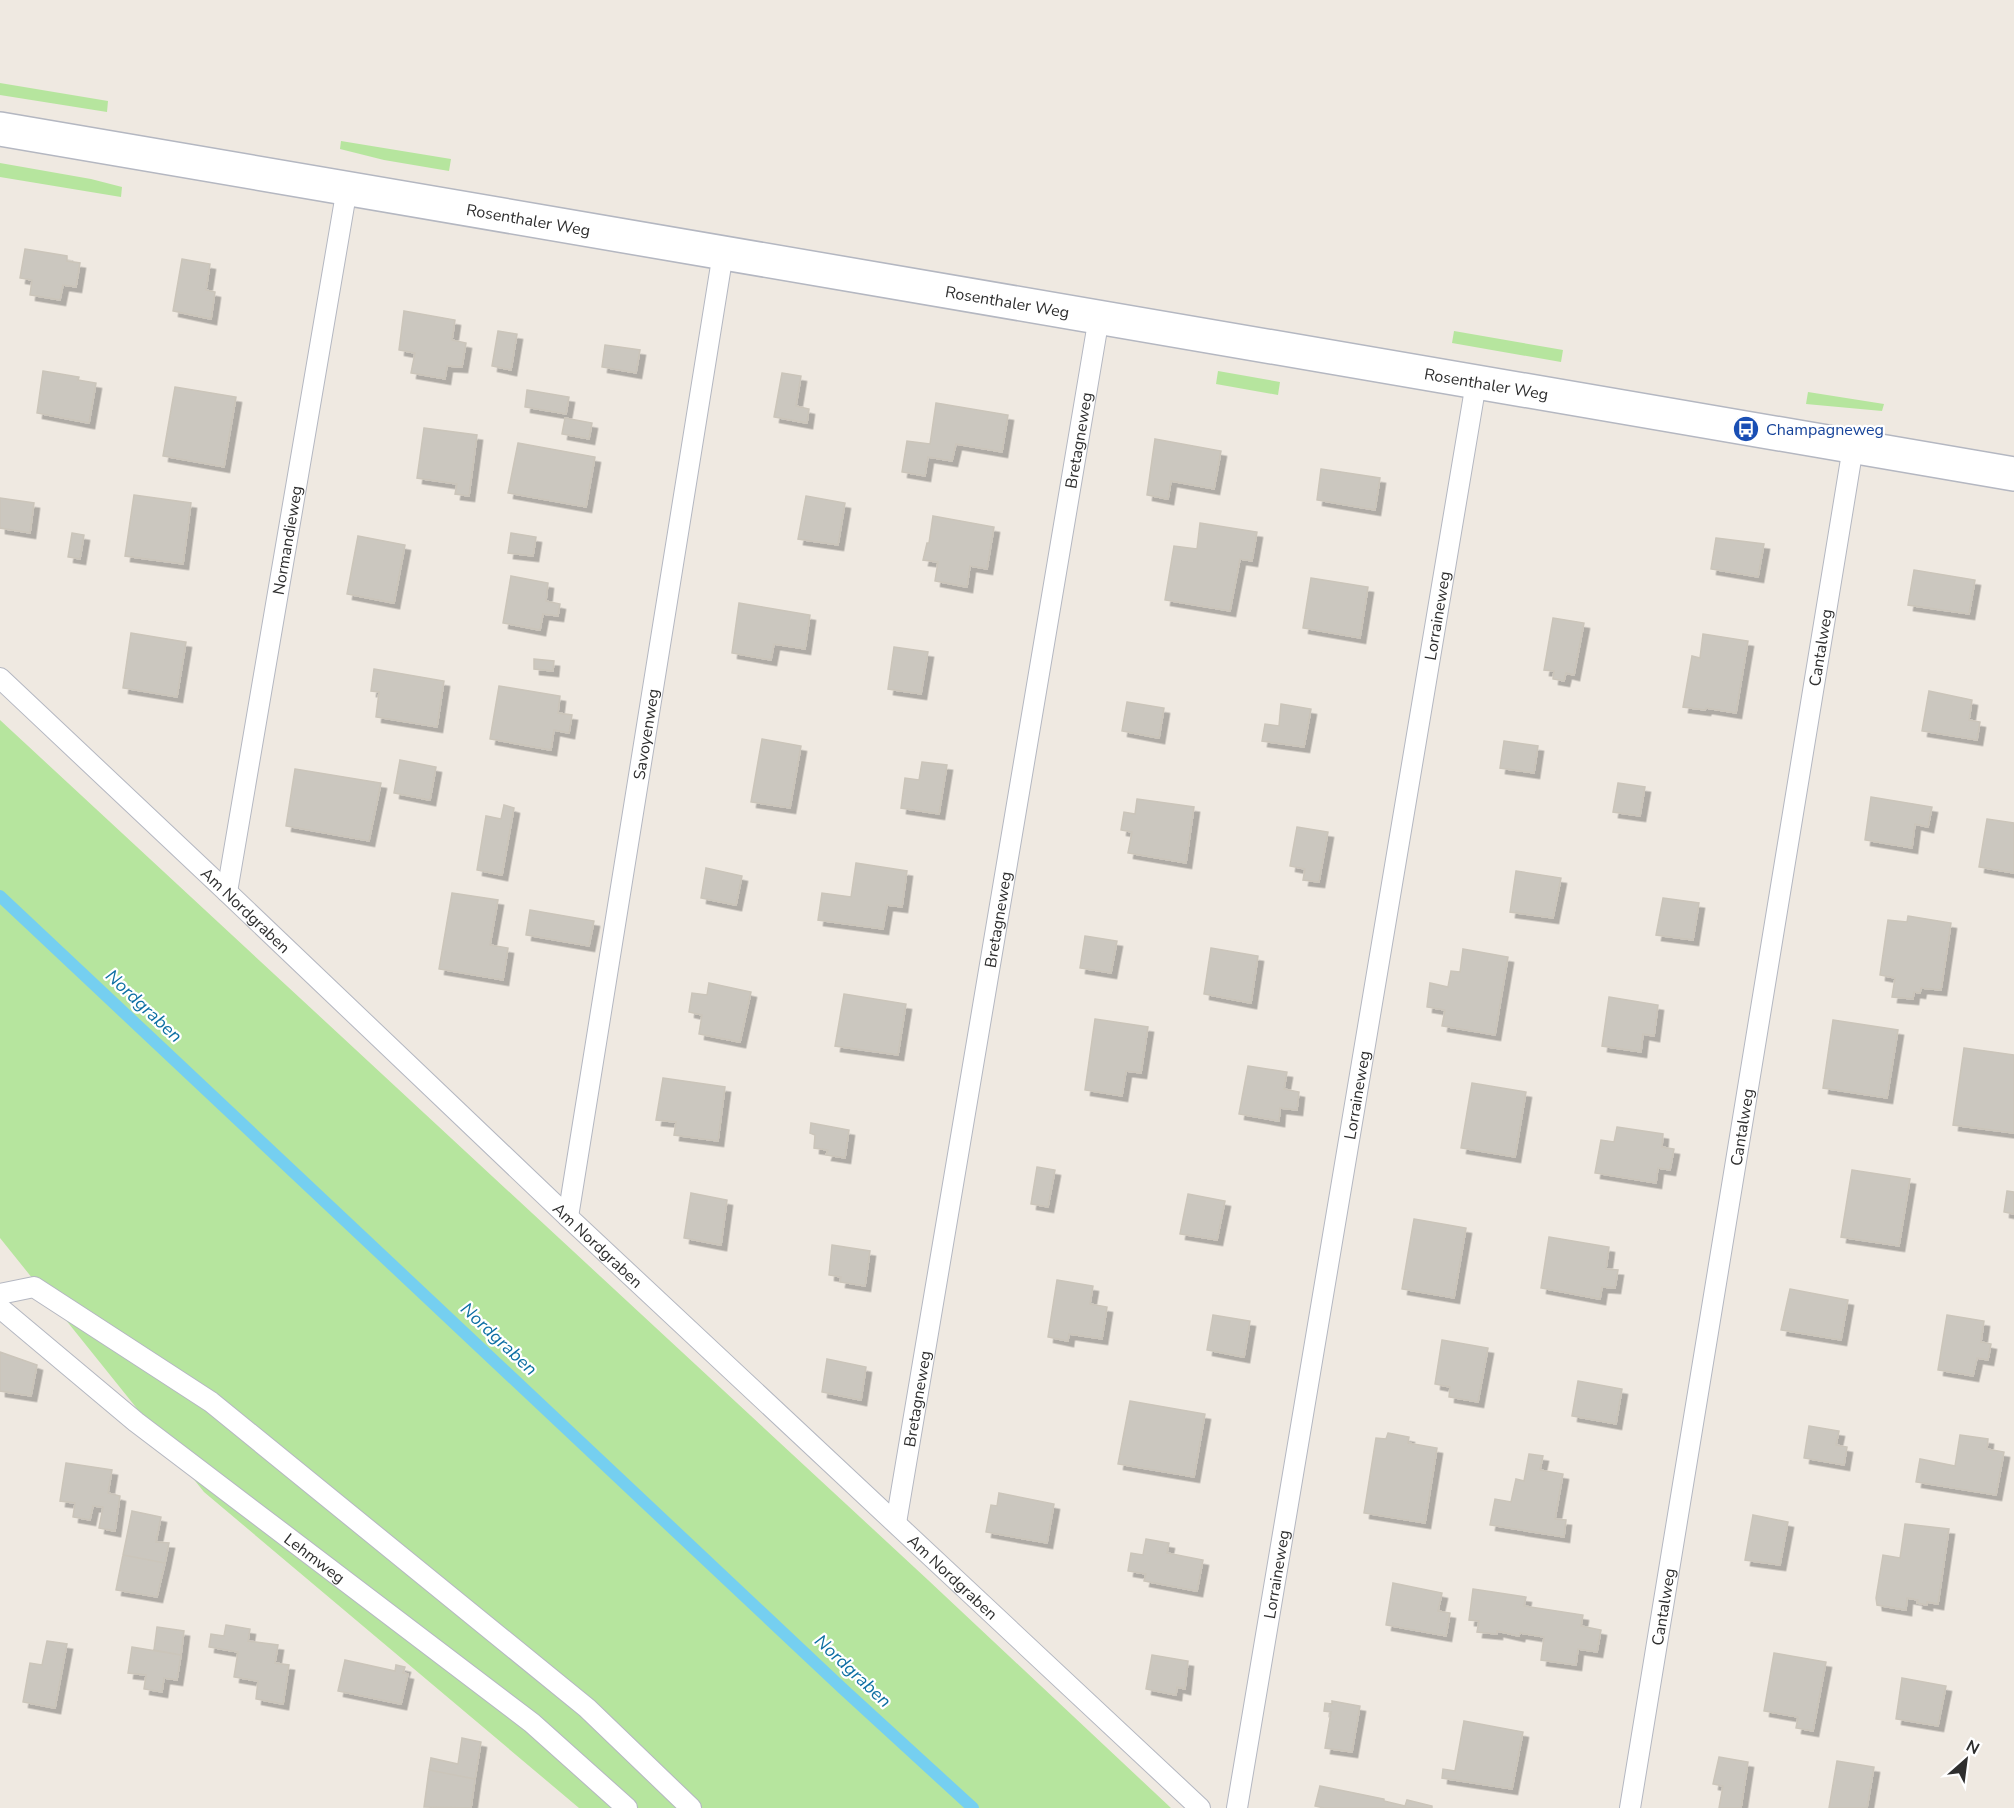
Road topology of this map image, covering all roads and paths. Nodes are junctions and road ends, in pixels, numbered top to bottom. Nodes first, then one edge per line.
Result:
1 (0, 129) edge
2 (347, 188) junction
3 (723, 253) junction
4 (1099, 317) junction
5 (1476, 383) junction
6 (1853, 447) junction
7 (2014, 474) edge
8 (0, 678) edge
9 (227, 892) junction
10 (568, 1217) junction
11 (0, 1294) edge
12 (0, 1308) edge
13 (896, 1523) junction
14 (627, 1808) edge
15 (691, 1808) edge
16 (1200, 1808) edge
17 (1236, 1808) edge
18 (1630, 1808) edge

1 - 2 main road, Rosenthaler Weg
2 - 3 main road, Rosenthaler Weg
2 - 9 lane, Normandieweg
3 - 4 main road, Rosenthaler Weg
3 - 10 lane, Savoyenweg
4 - 5 main road, Rosenthaler Weg
4 - 13 lane, Bretagneweg
5 - 6 main road, Rosenthaler Weg
5 - 17 lane, Lorraineweg
6 - 7 main road, Rosenthaler Weg
6 - 18 lane, Cantalweg
8 - 9 lane, Am Nordgraben
9 - 10 lane, Am Nordgraben
10 - 13 lane, Am Nordgraben
11 - 15 lane
12 - 14 lane, Lehmweg
13 - 16 lane, Am Nordgraben

